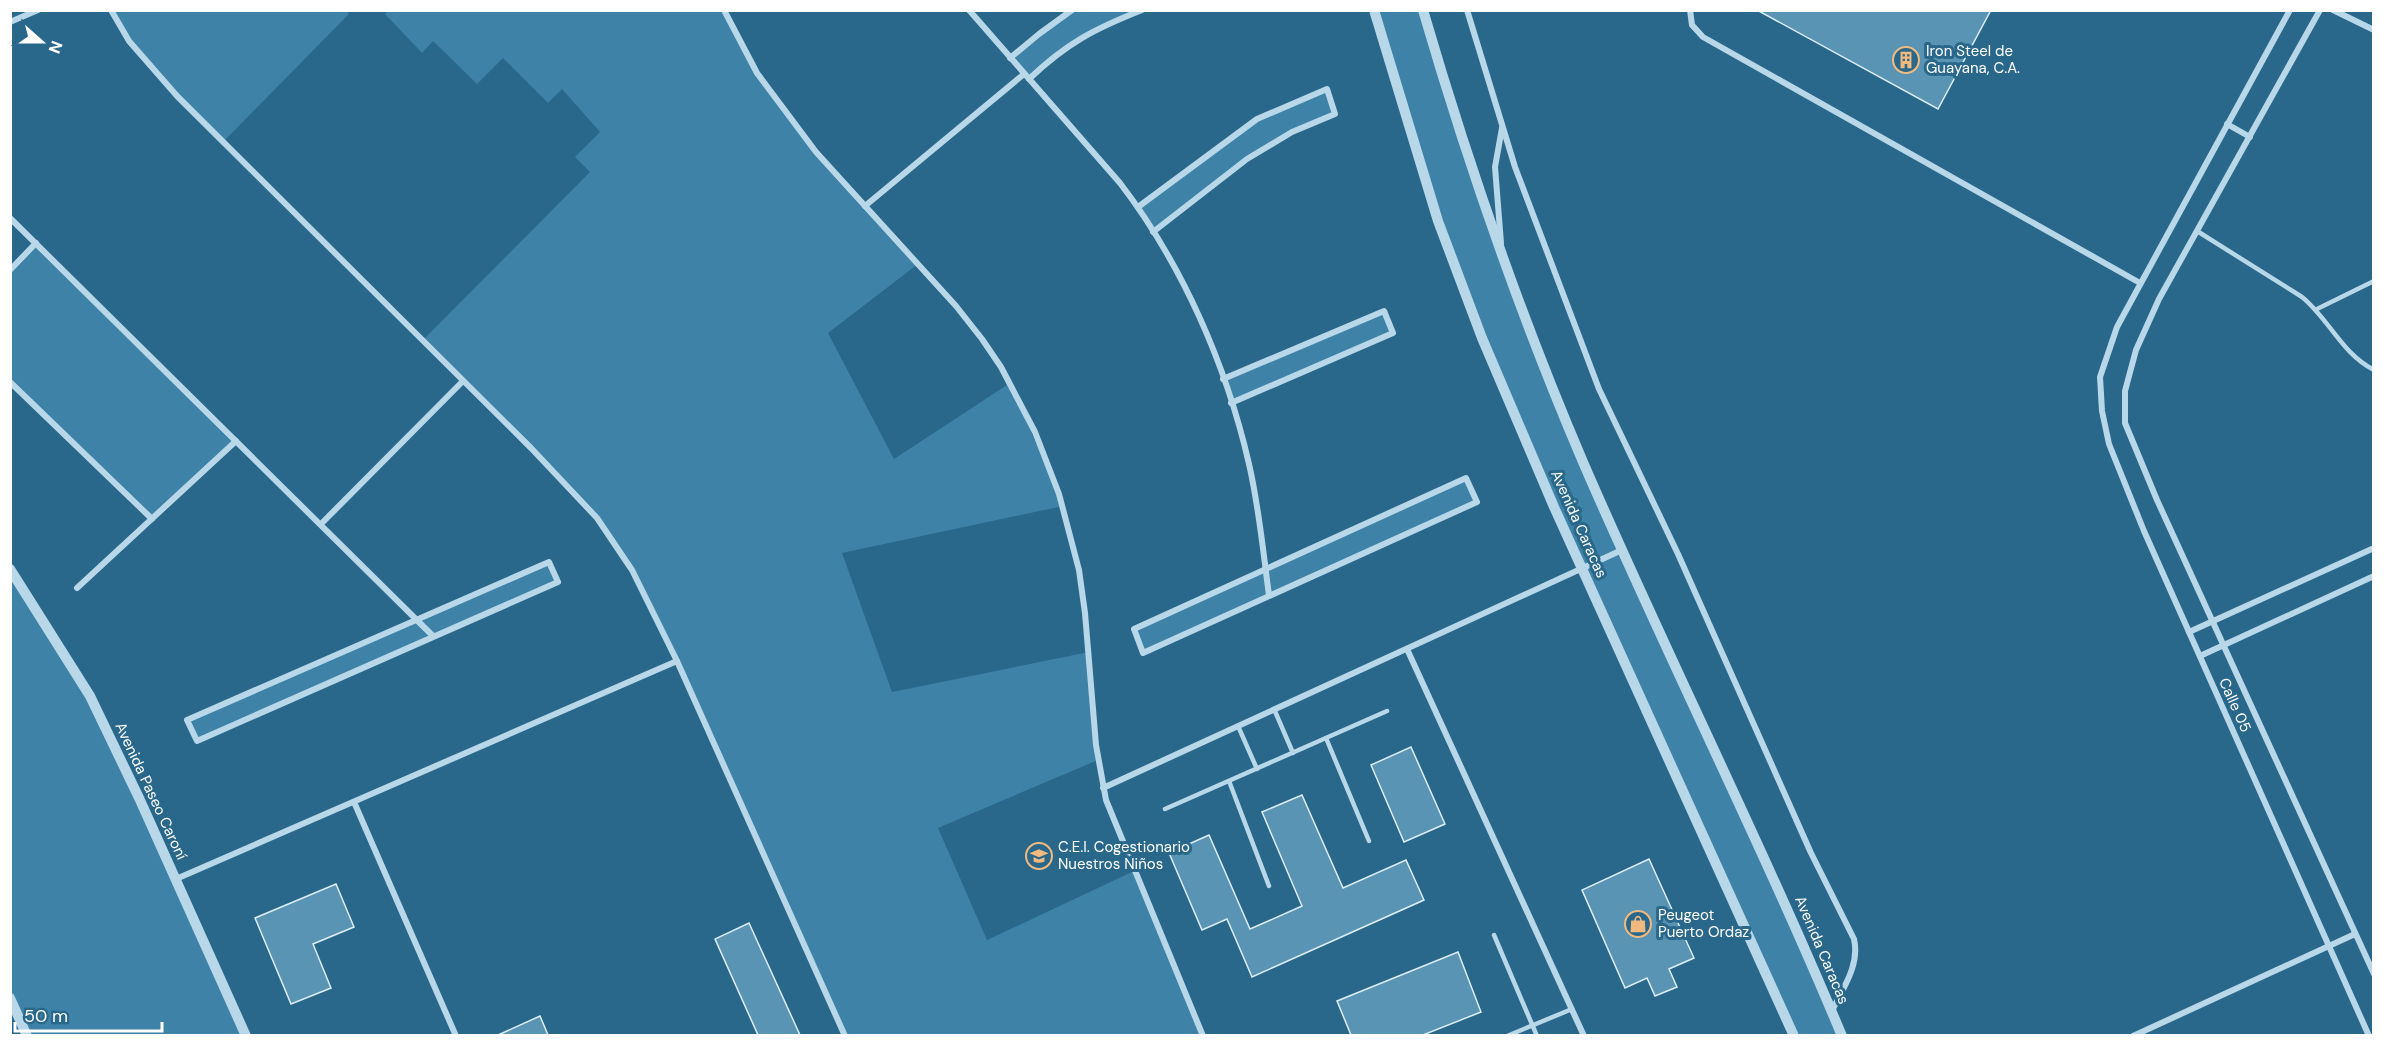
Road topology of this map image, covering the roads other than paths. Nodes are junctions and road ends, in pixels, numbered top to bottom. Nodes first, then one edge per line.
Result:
1 (38, 10) edge
2 (111, 10) edge
3 (724, 10) edge
4 (969, 10) edge
5 (1072, 10) edge
6 (1142, 10) edge
7 (1374, 10) edge
8 (1423, 10) edge
9 (1467, 10) edge
10 (1690, 10) edge
11 (2290, 10) edge
12 (2320, 10) edge
13 (2333, 10) edge
14 (10, 22) edge
15 (2373, 30) edge
16 (1010, 58) junction
17 (1026, 77) junction
18 (2227, 124) junction
19 (1502, 128) junction
20 (2250, 137) junction
21 (865, 206) junction
22 (1138, 207) junction
23 (10, 218) edge
24 (2197, 231) junction
25 (1153, 232) junction
26 (36, 243) junction
27 (1503, 259) junction
28 (10, 270) edge
29 (2373, 281) edge
30 (2140, 283) junction
31 (2317, 309) junction
32 (2373, 370) edge
33 (1223, 379) junction
34 (463, 381) junction
35 (10, 382) edge
36 (1231, 403) junction
37 (237, 441) junction
38 (152, 519) junction
39 (321, 524) junction
40 (2373, 548) edge
41 (1622, 550) junction
42 (1582, 568) junction
43 (10, 569) edge
44 (1265, 570) junction
45 (2373, 576) edge
46 (77, 588) dead end
47 (1269, 595) junction
48 (417, 620) junction
49 (2212, 621) junction
50 (2189, 632) junction
51 (433, 636) junction
52 (2223, 645) junction
53 (1407, 649) junction
54 (2200, 656) junction
55 (677, 661) junction
56 (1274, 709) junction
57 (1388, 711) dead end
58 (1238, 726) junction
59 (1326, 738) junction
60 (1293, 753) junction
61 (1257, 769) junction
62 (1229, 781) junction
63 (1103, 788) junction
64 (354, 802) junction
65 (1166, 809) dead end
66 (1369, 841) dead end
67 (176, 879) junction
68 (1269, 886) dead end
69 (2355, 934) junction
70 (1494, 935) dead end
71 (2330, 946) junction
72 (2373, 974) edge
73 (10, 998) edge
74 (1572, 1009) junction
75 (1832, 1011) junction
76 (1532, 1025) junction
77 (27, 1035) edge
78 (246, 1035) edge
79 (456, 1035) edge
80 (845, 1035) edge
81 (1203, 1035) edge
82 (1507, 1035) edge
83 (1537, 1035) edge
84 (1584, 1035) edge
85 (1794, 1035) edge
86 (1842, 1035) edge
87 (2133, 1035) edge
88 (2370, 1035) edge

1 - 14 street
2 - 34 street
3 - 21 street
4 - 16 street
5 - 16 street
6 - 17 street
7 - 42 street, Avenida Caracas
8 - 27 street, Avenida Caracas
9 - 19 street
10 - 30 street
11 - 18 street
12 - 20 street, Calle 05
13 - 15 street
16 - 17 street
17 - 21 street
17 - 22 street
18 - 20 street
18 - 30 street
19 - 27 street
19 - 75 street
20 - 24 street, Calle 05
21 - 63 street
22 - 25 street
22 - 25 street
23 - 26 street
24 - 31 lane
24 - 49 street, Calle 05
25 - 33 street
26 - 28 street
26 - 37 street
27 - 41 street, Avenida Caracas
29 - 31 lane
30 - 50 street, Calle 05
31 - 32 lane
33 - 36 street
33 - 36 street
34 - 39 street
34 - 55 street
35 - 38 street
36 - 44 street
37 - 38 street
37 - 39 street
38 - 46 street
39 - 48 street
40 - 49 street
41 - 42 street
41 - 75 street, Avenida Caracas
42 - 53 street
42 - 85 street, Avenida Caracas
43 - 67 street, Avenida Paseo Caroní
44 - 47 street
44 - 47 street
44 - 47 street
45 - 52 street
48 - 51 street
48 - 51 street
48 - 51 street
49 - 50 street
49 - 52 street, Calle 05
50 - 54 street, Calle 05
52 - 54 street
52 - 69 street, Calle 05
53 - 56 street
53 - 74 street
54 - 71 street, Calle 05
55 - 64 street
55 - 80 street
56 - 58 street
56 - 60 lane
57 - 59 lane
58 - 61 lane
58 - 63 street
59 - 60 lane
59 - 66 lane
60 - 61 lane
61 - 62 lane
62 - 65 lane
62 - 68 lane
63 - 81 street
64 - 67 street
64 - 79 street
67 - 78 street, Avenida Paseo Caroní
69 - 71 street
69 - 72 street, Calle 05
70 - 76 lane
71 - 87 street
71 - 88 street, Calle 05
73 - 77 street
74 - 76 lane
74 - 84 street
75 - 86 street, Avenida Caracas
76 - 82 lane
76 - 83 lane

